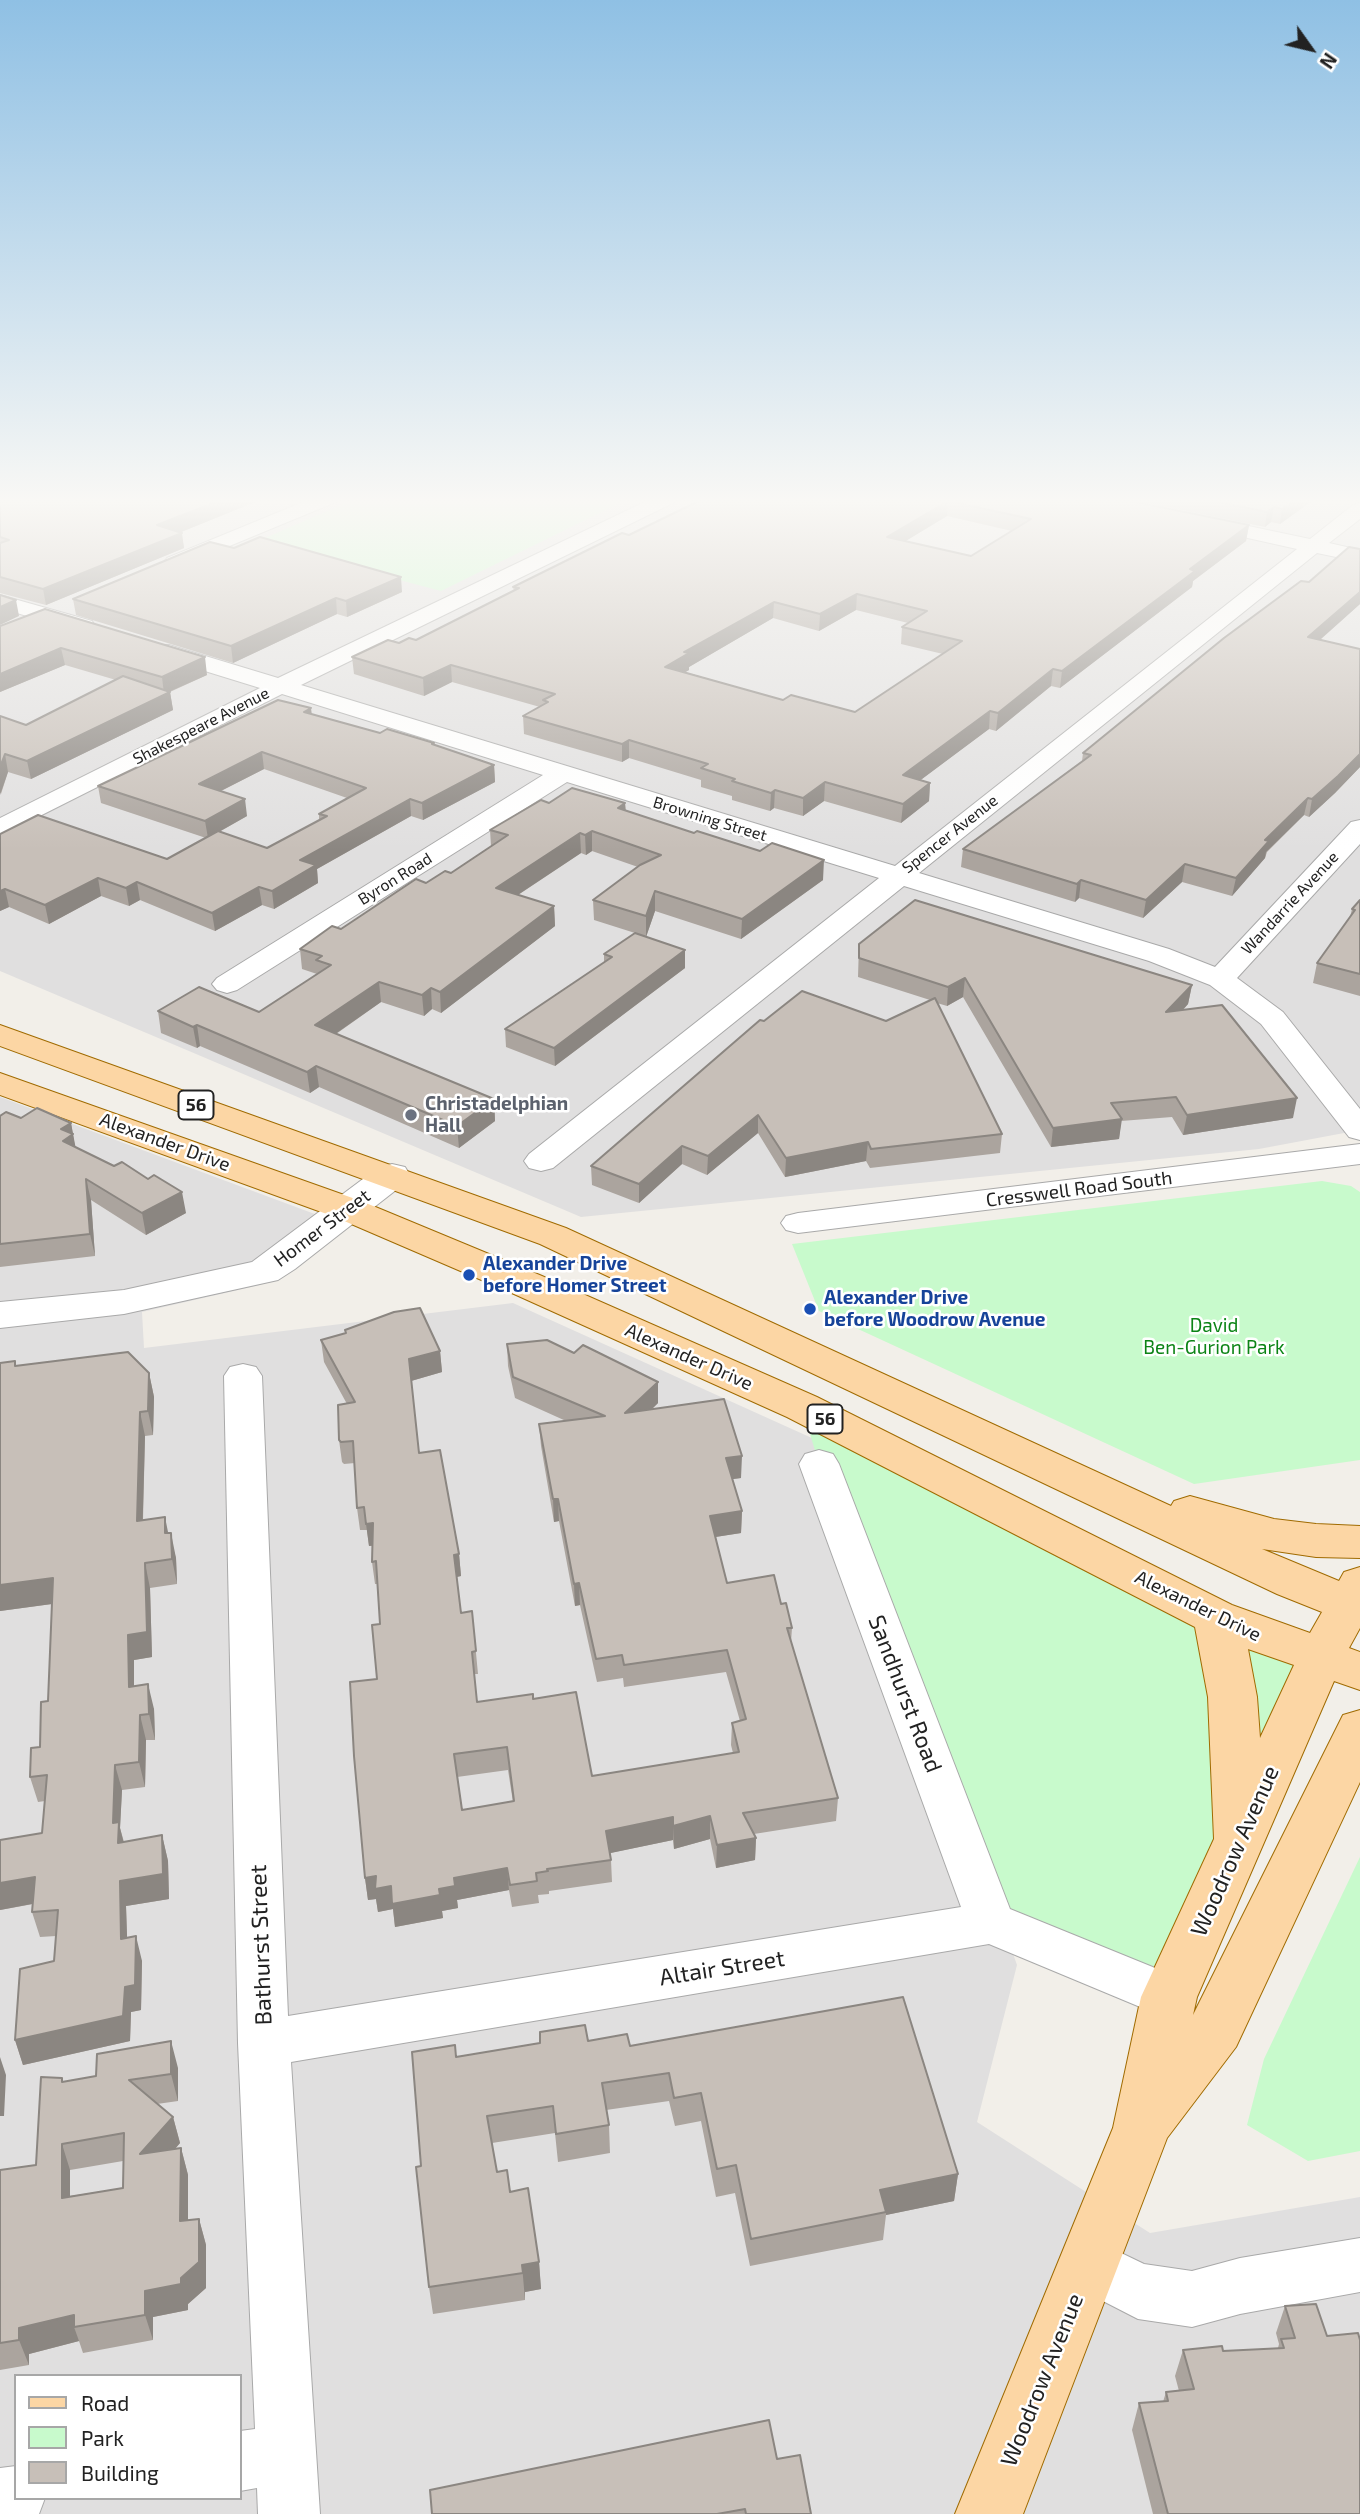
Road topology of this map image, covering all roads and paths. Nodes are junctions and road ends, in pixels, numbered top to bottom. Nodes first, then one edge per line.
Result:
1 (27, 615) edge
2 (48, 615) edge
3 (427, 615) edge
4 (1226, 615) edge
5 (36, 620) junction
6 (112, 635) edge
7 (138, 643) edge
8 (279, 687) junction
9 (562, 774) junction
10 (0, 828) edge
11 (1360, 828) edge
12 (897, 876) junction
13 (1220, 979) junction
14 (227, 984) dead end
15 (0, 1035) edge
16 (0, 1083) edge
17 (1360, 1130) edge
18 (1360, 1154) edge
19 (541, 1161) dead end
20 (377, 1170) junction
21 (335, 1203) junction
22 (798, 1223) dead end
23 (0, 1315) edge
24 (243, 1376) dead end
25 (819, 1464) dead end
26 (1100, 1492) junction
27 (1360, 1542) edge
28 (1356, 1598) edge
29 (1215, 1617) junction
30 (1341, 1664) edge
31 (1360, 1729) edge
32 (1239, 1844) junction
33 (991, 1923) junction
34 (1168, 1997) junction
35 (264, 2043) junction
36 (1142, 2128) junction
37 (1088, 2264) junction
38 (1360, 2265) edge
39 (263, 2458) edge
40 (289, 2514) edge
41 (989, 2514) edge

1 - 5 street
2 - 5 street
3 - 8 street, Shakespeare Avenue
4 - 12 street, Spencer Avenue
5 - 6 street
7 - 8 street, Browning Street
8 - 9 street, Browning Street
8 - 10 street, Shakespeare Avenue
9 - 12 street, Browning Street
9 - 14 street, Byron Road
11 - 13 street, Wandarrie Avenue
12 - 13 street, Browning Street
12 - 19 street, Spencer Avenue
13 - 17 street, Browning Street
15 - 20 main road, 56
16 - 21 main road, Alexander Drive / 56
18 - 22 street, Cresswell Road South
20 - 21 street, Homer Street
20 - 26 main road, 56
21 - 23 street, Homer Street
21 - 29 main road, Alexander Drive / 56
24 - 35 street, Bathurst Street
25 - 33 street, Sandhurst Road
26 - 27 main road
26 - 28 main road, 56
28 - 30 main road, Woodrow Avenue
29 - 30 main road, Alexander Drive / 56
29 - 32 main road
30 - 32 main road, Woodrow Avenue
31 - 36 main road, Woodrow Avenue
32 - 34 main road, Woodrow Avenue
33 - 34 street
33 - 35 street, Altair Street
34 - 36 main road, Woodrow Avenue
35 - 39 street, Bathurst Street
36 - 37 main road, Woodrow Avenue
37 - 38 street
37 - 41 main road, Woodrow Avenue
39 - 40 street, Bathurst Street

